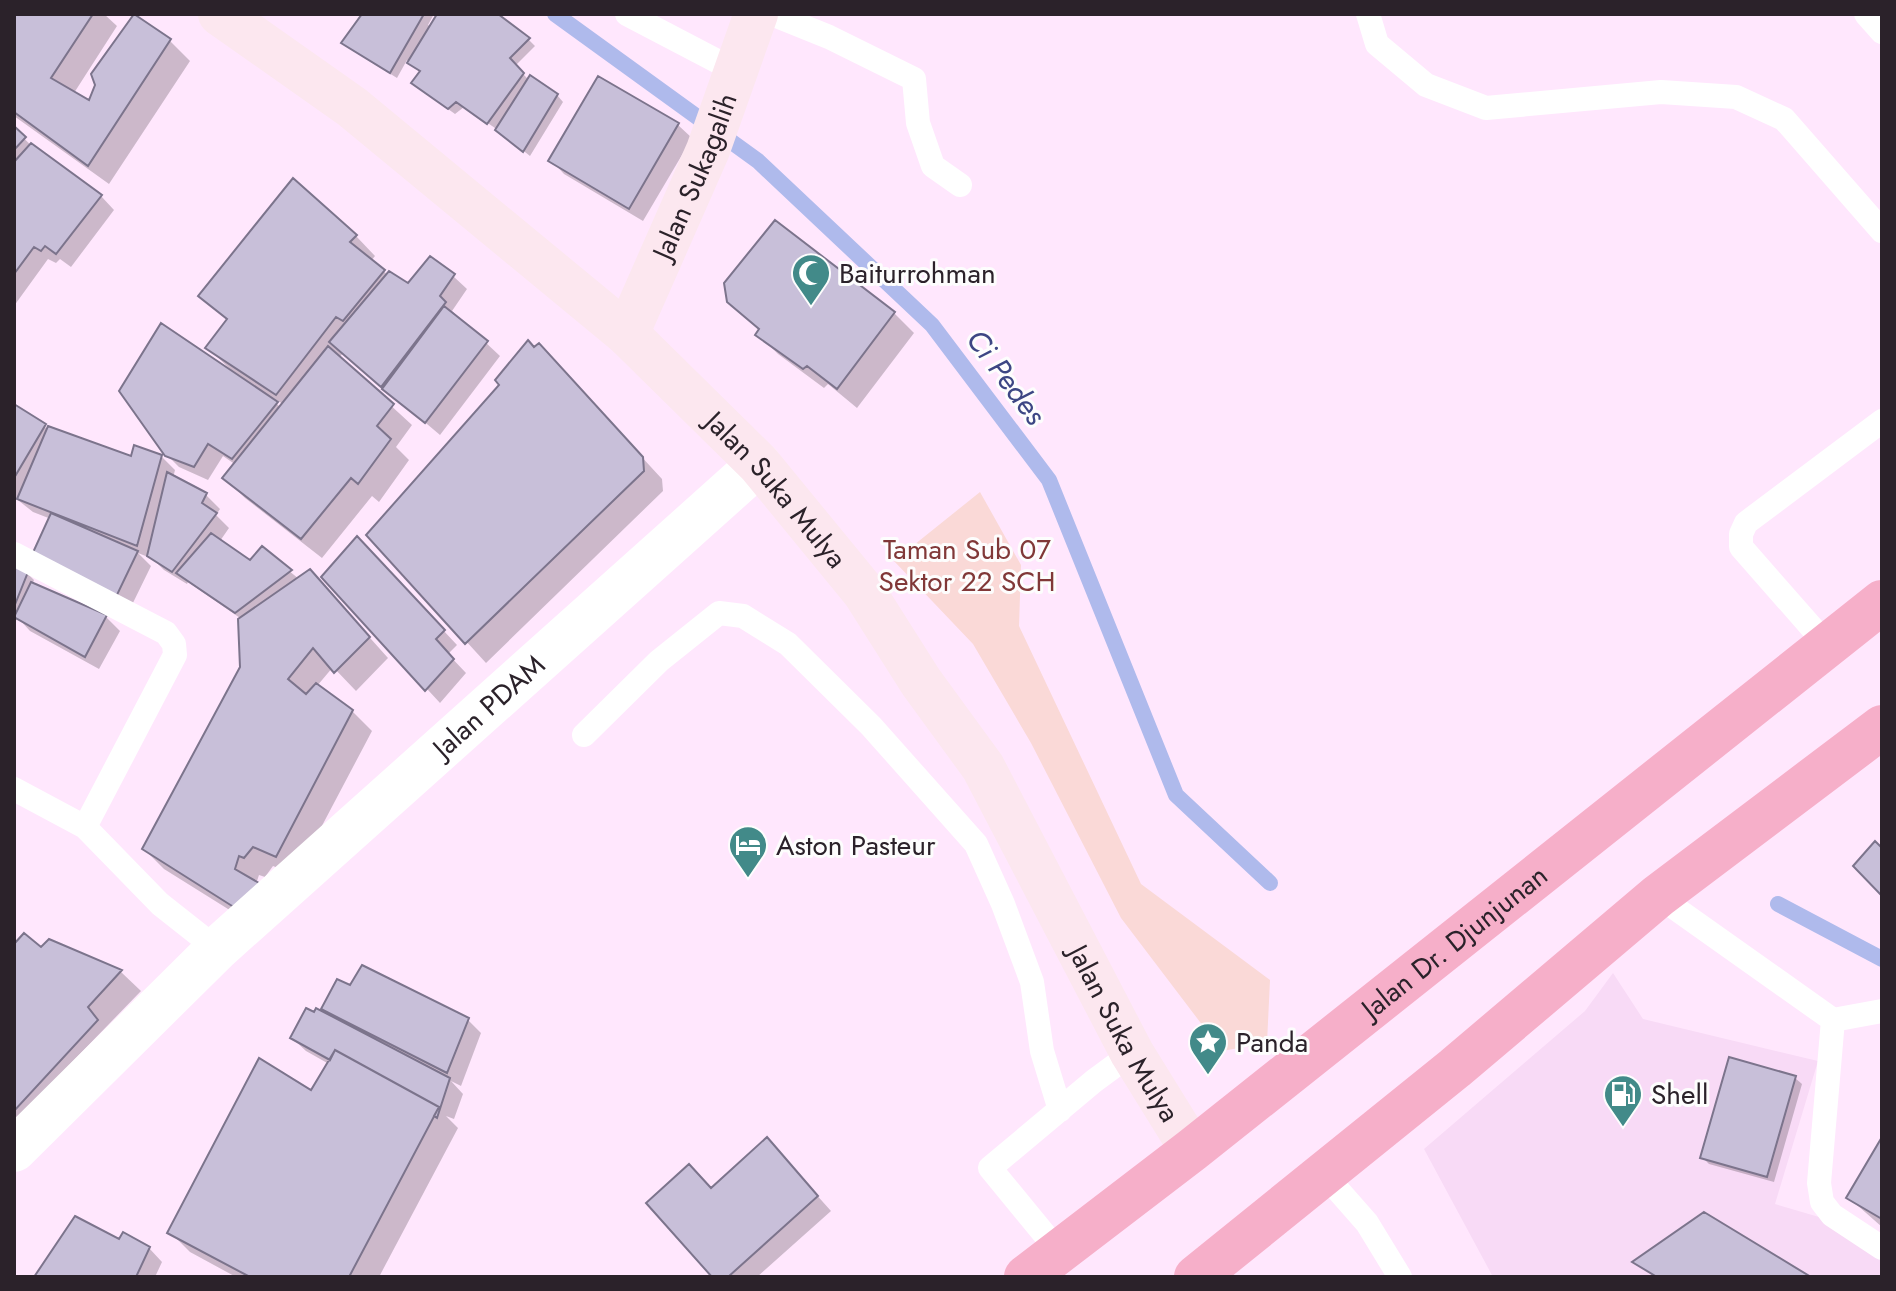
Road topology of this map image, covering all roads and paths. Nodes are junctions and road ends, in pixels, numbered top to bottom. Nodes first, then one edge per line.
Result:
1 (220, 14) edge
2 (627, 14) edge
3 (756, 14) edge
4 (772, 14) edge
5 (1368, 14) edge
6 (1866, 14) edge
7 (1882, 32) edge
8 (731, 87) junction
9 (960, 185) dead end
10 (1882, 231) edge
11 (627, 334) junction
12 (1882, 421) edge
13 (759, 464) junction
14 (14, 554) edge
15 (1882, 602) edge
16 (1827, 645) junction
17 (1882, 727) edge
18 (584, 735) dead end
19 (14, 789) edge
20 (85, 827) junction
21 (1658, 896) junction
22 (217, 949) junction
23 (1882, 1011) edge
24 (1833, 1020) junction
25 (1132, 1053) junction
26 (1060, 1110) junction
27 (14, 1150) edge
28 (1192, 1150) junction
29 (1323, 1173) junction
30 (1882, 1248) edge
31 (1042, 1264) edge
32 (1196, 1277) edge
33 (1400, 1277) edge

1 - 11 street, Jalan Suka Mulya
2 - 8 lane
3 - 8 street, Jalan Sukagalih
4 - 9 lane
5 - 10 lane
6 - 7 lane
8 - 11 street, Jalan Sukagalih
11 - 13 street, Jalan Suka Mulya
12 - 16 lane
13 - 22 street, Jalan PDAM
13 - 25 street, Jalan Suka Mulya
14 - 20 lane
15 - 16 highway, Jalan Dr. Djunjunan
16 - 28 highway, Jalan Dr. Djunjunan
17 - 21 highway
18 - 26 lane
19 - 20 lane
20 - 22 lane
21 - 24 lane
21 - 29 highway
22 - 27 street, Jalan PDAM
23 - 24 lane
24 - 30 lane
25 - 26 lane
25 - 28 street, Jalan Suka Mulya
26 - 31 lane
28 - 31 highway, Jalan Dr. Djunjunan
29 - 32 highway
29 - 33 lane

